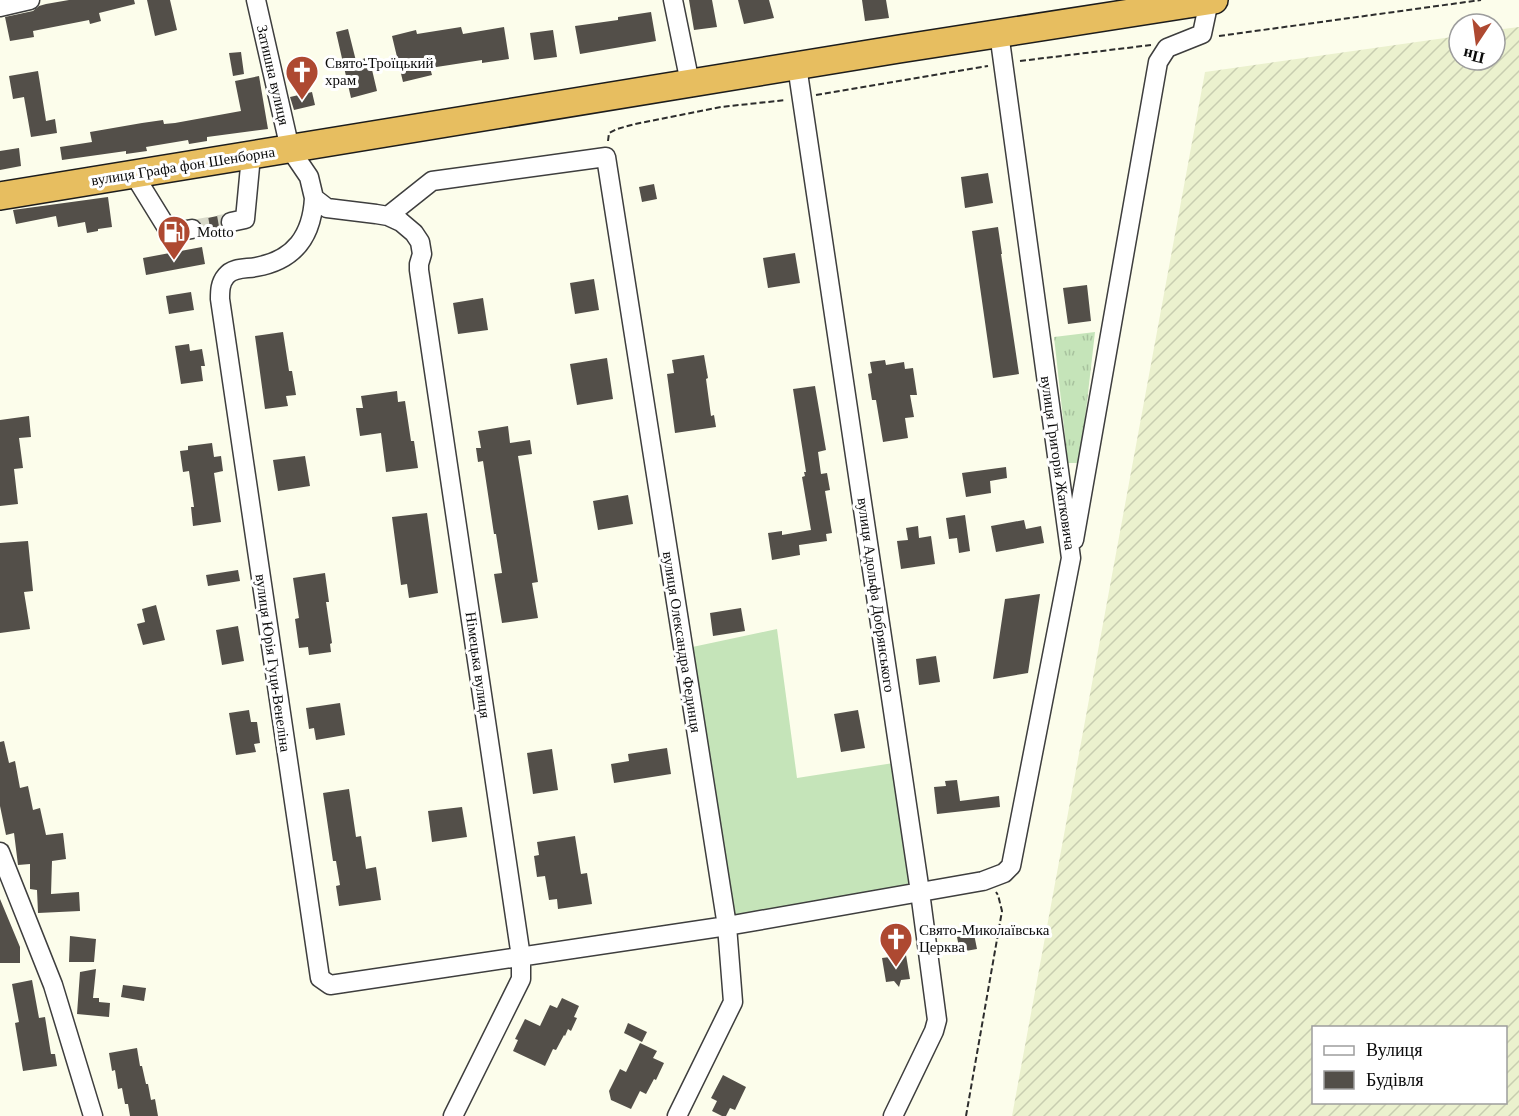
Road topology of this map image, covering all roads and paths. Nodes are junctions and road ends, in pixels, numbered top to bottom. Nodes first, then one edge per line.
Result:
1 (30, 0) edge
2 (256, 0) edge
3 (674, 0) edge
4 (1214, 0) edge
5 (1481, 0) edge
6 (1209, 1) edge
7 (1155, 5) edge
8 (0, 7) edge
9 (999, 33) junction
10 (1202, 34) junction
11 (797, 66) junction
12 (690, 83) junction
13 (802, 98) junction
14 (290, 149) junction
15 (251, 156) junction
16 (606, 157) junction
17 (133, 173) junction
18 (0, 196) edge
19 (314, 198) junction
20 (388, 216) junction
21 (231, 222) tunnel mouth
22 (192, 229) tunnel mouth
23 (1071, 558) junction
24 (0, 852) edge
25 (983, 881) junction
26 (920, 892) junction
27 (727, 926) junction
28 (521, 957) junction
29 (93, 1116) edge
30 (453, 1116) edge
31 (677, 1116) edge
32 (893, 1116) edge
33 (966, 1116) edge

1 - 8 street
2 - 14 street, Затишна вулиця
3 - 12 street
4 - 6 highway
5 - 10 path
6 - 7 highway
6 - 10 street
7 - 9 highway
9 - 11 highway
9 - 23 street, вулиця Григорія Жатковича
10 - 23 street
11 - 12 highway
11 - 13 street, вулиця Адольфа Добрянського
12 - 14 highway
13 - 16 path
13 - 26 street, вулиця Адольфа Добрянського
14 - 15 highway, вулиця Графа фон Шенборна
14 - 19 street, вулиця Графа фон Шенборна
15 - 17 highway, вулиця Графа фон Шенборна
15 - 21 street
16 - 20 street
16 - 27 street, вулиця Олександра Фединця
17 - 18 highway, вулиця Графа фон Шенборна
17 - 22 street
19 - 20 street
19 - 28 street, вулиця Юрія Гуци-Венеліна
20 - 28 street, Німецька вулиця
23 - 25 street, вулиця Григорія Жатковича
24 - 29 street
25 - 26 street, вулиця Григорія Жатковича
25 - 33 path
26 - 27 street, вулиця Григорія Жатковича
26 - 32 street, вулиця Адольфа Добрянського
27 - 28 street, вулиця Юрія Гуци-Венеліна
27 - 31 street, вулиця Олександра Фединця
28 - 30 street, Німецька вулиця

